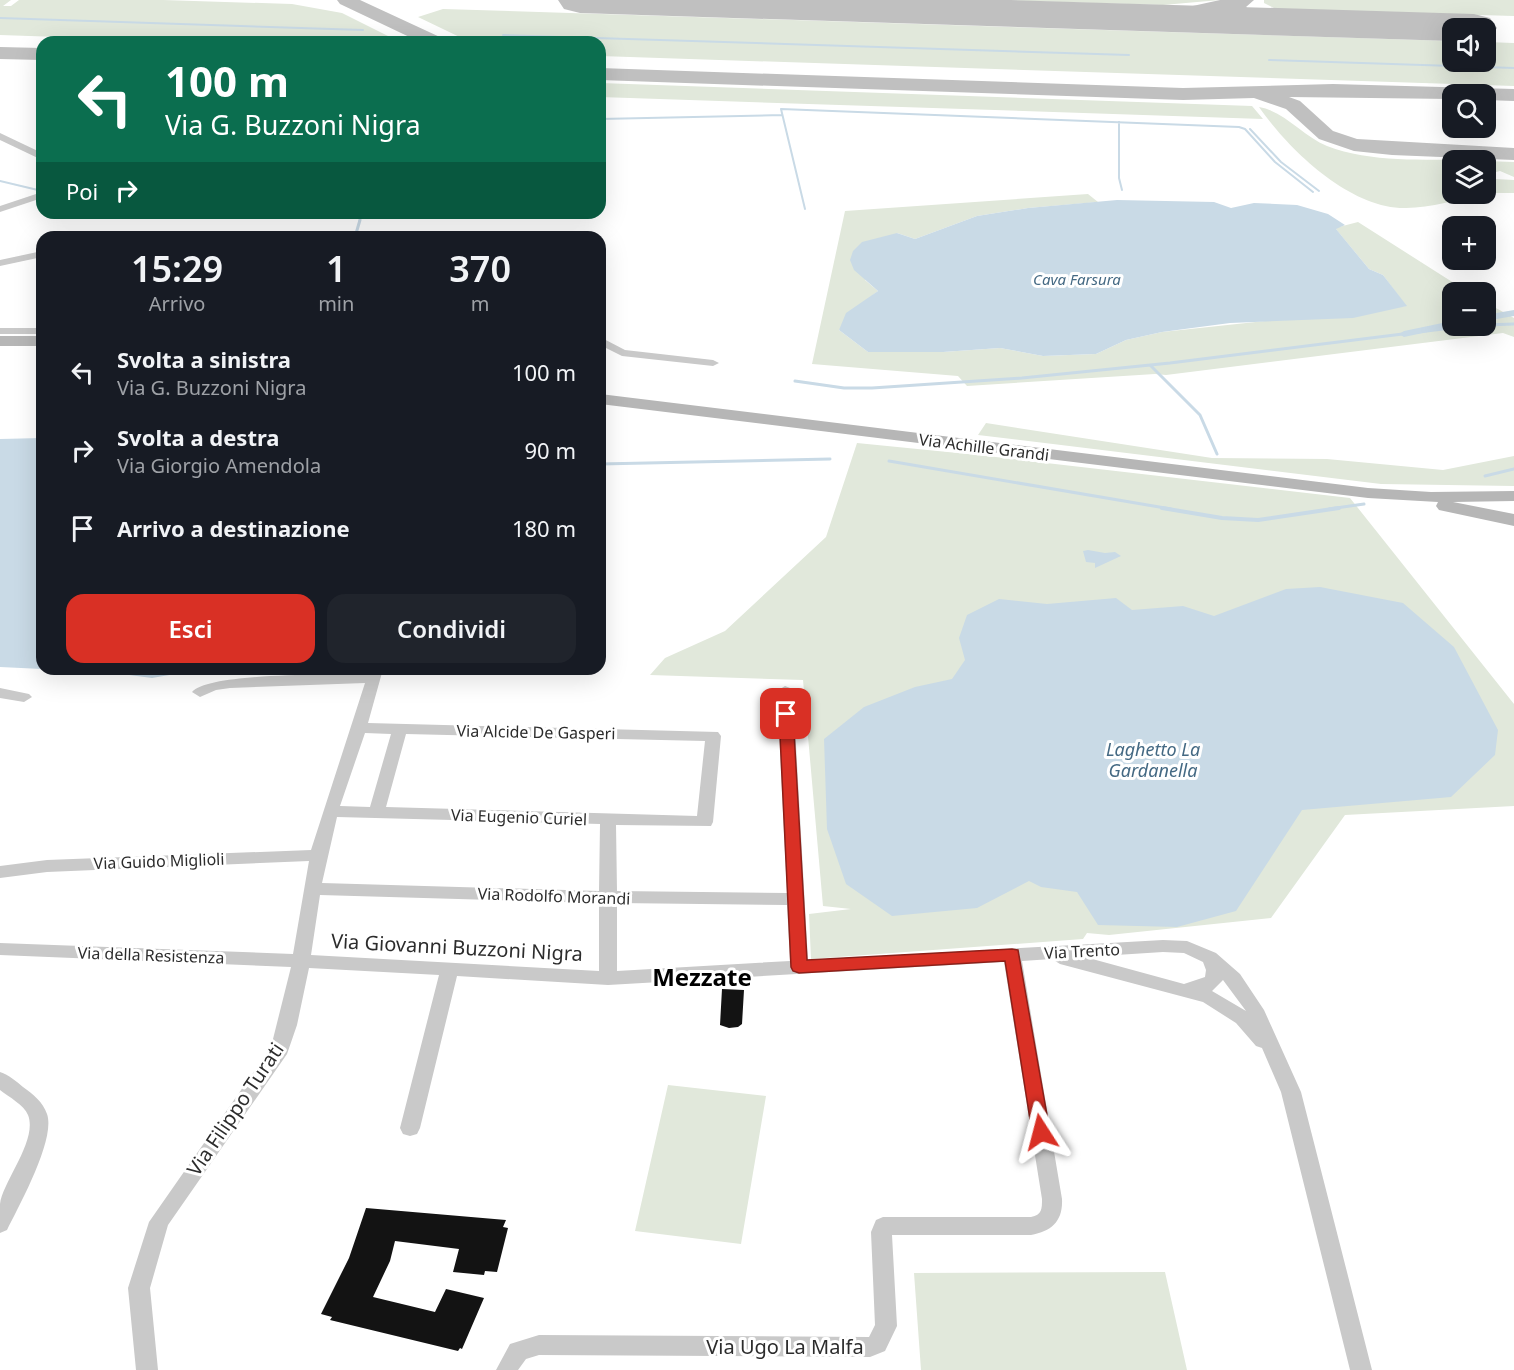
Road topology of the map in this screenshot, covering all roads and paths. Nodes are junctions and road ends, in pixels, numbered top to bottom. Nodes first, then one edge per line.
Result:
1 (0, 136) edge
2 (36, 154) edge
3 (36, 197) edge
4 (0, 209) edge
5 (36, 255) edge
6 (0, 263) edge
7 (0, 331) edge
8 (36, 331) edge
9 (0, 341) edge
10 (36, 341) edge
11 (606, 344) edge
12 (713, 363) dead end
13 (606, 400) edge
14 (1368, 493) junction
15 (1514, 496) edge
16 (1514, 520) edge
17 (346, 675) edge
18 (374, 675) edge
19 (785, 691) dead end
20 (200, 692) dead end
21 (0, 693) edge
22 (24, 697) dead end
23 (358, 728) junction
24 (400, 729) junction
25 (332, 811) junction
26 (377, 813) junction
27 (608, 820) junction
28 (705, 822) joint
29 (319, 855) junction
30 (0, 872) edge
31 (313, 889) junction
32 (608, 897) junction
33 (796, 900) junction
34 (0, 949) edge
35 (1033, 953) junction
36 (1012, 955) junction
37 (1210, 958) junction
38 (303, 961) junction
39 (799, 967) junction
40 (450, 969) junction
41 (608, 978) junction
42 (1183, 989) junction
43 (1278, 1061) junction
44 (0, 1080) edge
45 (411, 1128) dead end
46 (0, 1224) edge
47 (147, 1370) edge
48 (507, 1370) edge
49 (1361, 1370) edge

1 - 2 street
3 - 4 street
5 - 6 street
7 - 8 street
9 - 10 main road
11 - 12 street
13 - 14 main road, Via Achille Grandi
14 - 15 main road, Via Achille Grandi
14 - 16 main road, Via Achille Grandi
17 - 20 street
18 - 23 street, Via Filippo Turati
19 - 33 street
21 - 22 street
23 - 24 street, Via Alcide De Gasperi
23 - 25 street, Via Filippo Turati
24 - 26 street
24 - 28 street, Via Alcide De Gasperi
25 - 26 street, Via Eugenio Curiel
25 - 29 street, Via Filippo Turati
26 - 27 street, Via Eugenio Curiel
27 - 28 street, Via Eugenio Curiel
27 - 32 street
29 - 30 street, Via Guido Miglioli
29 - 31 street, Via Filippo Turati
31 - 32 street, Via Rodolfo Morandi
31 - 38 street, Via Filippo Turati
32 - 33 street, Via Rodolfo Morandi
32 - 41 street
33 - 39 street
34 - 38 street, Via della Resistenza
35 - 36 street, Via Giovanni Buzzoni Nigra
35 - 37 street, Via Trento
35 - 42 street, Via Trento
36 - 39 street, Via Giovanni Buzzoni Nigra
36 - 48 street, Via Ugo La Malfa
37 - 42 street, Via Trento
37 - 43 street, Via Trento
38 - 40 street, Via Giovanni Buzzoni Nigra
38 - 47 street, Via Filippo Turati
39 - 41 street, Via Giovanni Buzzoni Nigra
40 - 41 street, Via Giovanni Buzzoni Nigra
40 - 45 street
42 - 43 street, Via Trento
43 - 49 street, Via Trento
44 - 46 street

